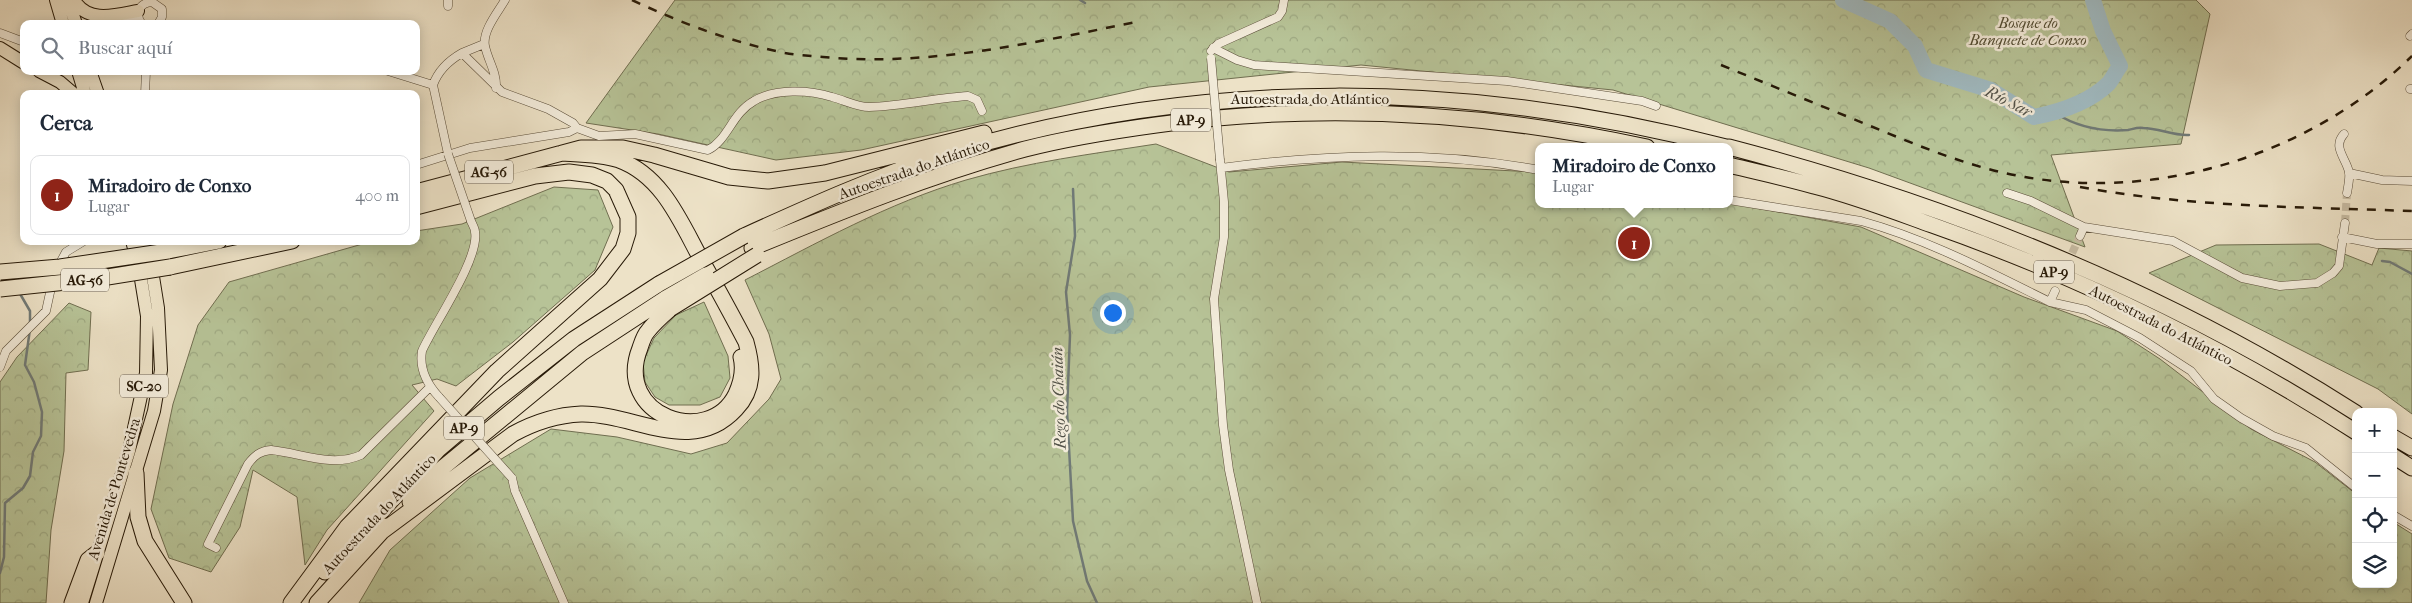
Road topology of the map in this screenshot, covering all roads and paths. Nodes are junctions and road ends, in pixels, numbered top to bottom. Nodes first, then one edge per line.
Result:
1 (56, 0) edge
2 (68, 0) edge
3 (74, 0) edge
4 (505, 0) edge
5 (1284, 0) edge
6 (140, 18) edge
7 (62, 20) edge
8 (75, 20) edge
9 (160, 20) edge
10 (0, 33) edge
11 (20, 40) edge
12 (484, 44) junction
13 (0, 48) edge
14 (1213, 48) junction
15 (462, 53) junction
16 (20, 60) edge
17 (47, 75) edge
18 (79, 75) edge
19 (91, 75) edge
20 (146, 75) edge
21 (401, 75) edge
22 (434, 85) junction
23 (496, 88) junction
24 (69, 90) edge
25 (84, 90) edge
26 (97, 90) edge
27 (145, 90) edge
28 (1656, 106) dead end
29 (982, 111) dead end
30 (1128, 111) junction
31 (576, 128) junction
32 (2344, 134) dead end
33 (1623, 143) edge
34 (1711, 143) edge
35 (1733, 148) edge
36 (562, 153) junction
37 (448, 154) junction
38 (420, 164) edge
39 (1220, 164) junction
40 (1733, 167) edge
41 (1535, 169) edge
42 (2349, 173) junction
43 (2412, 181) edge
44 (480, 189) junction
45 (420, 191) edge
46 (2007, 193) dead end
47 (2347, 193) tunnel mouth
48 (1733, 201) edge
49 (420, 206) edge
50 (2345, 223) tunnel mouth
51 (2084, 227) junction
52 (2080, 236) tunnel mouth
53 (2341, 240) junction
54 (2412, 244) edge
55 (77, 245) edge
56 (134, 245) edge
57 (144, 245) edge
58 (154, 245) edge
59 (198, 245) edge
60 (273, 245) edge
61 (751, 246) junction
62 (145, 265) junction
63 (0, 272) edge
64 (0, 289) edge
65 (156, 290) junction
66 (2056, 291) dead end
67 (2050, 302) junction
68 (668, 304) junction
69 (3, 350) edge
70 (0, 367) edge
71 (430, 387) junction
72 (2352, 410) edge
73 (2352, 429) edge
74 (2397, 439) edge
75 (2412, 448) edge
76 (2397, 459) edge
77 (2412, 468) edge
78 (136, 473) junction
79 (2352, 485) edge
80 (2397, 517) edge
81 (2412, 526) edge
82 (380, 533) junction
83 (216, 548) dead end
84 (97, 553) junction
85 (72, 603) edge
86 (82, 603) edge
87 (96, 603) edge
88 (184, 603) edge
89 (291, 603) edge
90 (297, 603) edge
91 (318, 603) edge
92 (564, 603) edge
93 (1257, 603) edge

1 - 7 highway
2 - 8 highway
3 - 6 highway
4 - 12 street
5 - 14 street
6 - 9 street
10 - 11 street
12 - 15 street
12 - 23 street
13 - 16 highway
14 - 28 street
14 - 39 street, bridge
15 - 22 street
15 - 23 street
17 - 24 highway
18 - 25 highway
19 - 26 highway
20 - 27 street
21 - 22 street
22 - 37 street
23 - 31 street
29 - 31 street
30 - 34 highway, Autoestrada do Atlántico / AP-9
30 - 36 highway
30 - 61 highway, Autoestrada do Atlántico / AP-9
31 - 37 street
32 - 42 street
33 - 61 highway, Autoestrada do Atlántico / AP-9
35 - 72 highway, Autoestrada do Atlántico / AP-9
36 - 45 highway, AG-56
36 - 82 highway
37 - 38 street
37 - 71 street, bridge
39 - 41 street
39 - 93 street
40 - 73 highway, Autoestrada do Atlántico / AP-9
42 - 43 street
42 - 47 street
44 - 49 highway, AG-56
44 - 68 highway
44 - 89 highway
46 - 51 street
48 - 67 street
50 - 53 street
51 - 52 street
51 - 53 street
53 - 54 street
55 - 69 street
56 - 62 highway, SC-20
57 - 62 highway, SC-20
58 - 65 highway
59 - 63 highway, AG-56, bridge
60 - 64 highway, AG-56, bridge
61 - 68 highway, Autoestrada do Atlántico / AP-9, bridge
61 - 90 highway, Autoestrada do Atlántico / AP-9, bridge
62 - 65 highway, Avenida de Pontevedra / SC-20
62 - 84 highway, Avenida de Pontevedra / SC-20
65 - 78 highway, Avenida de Pontevedra / SC-20
66 - 67 street
67 - 79 street
68 - 82 highway, Autoestrada do Atlántico / AP-9
69 - 70 street
71 - 83 street
71 - 92 street, bridge
74 - 75 highway
76 - 77 highway
78 - 87 highway, Avenida de Pontevedra / SC-20
78 - 88 highway
80 - 81 street
82 - 91 highway, Autoestrada do Atlántico / AP-9
84 - 85 highway
84 - 86 highway, Avenida de Pontevedra / SC-20

